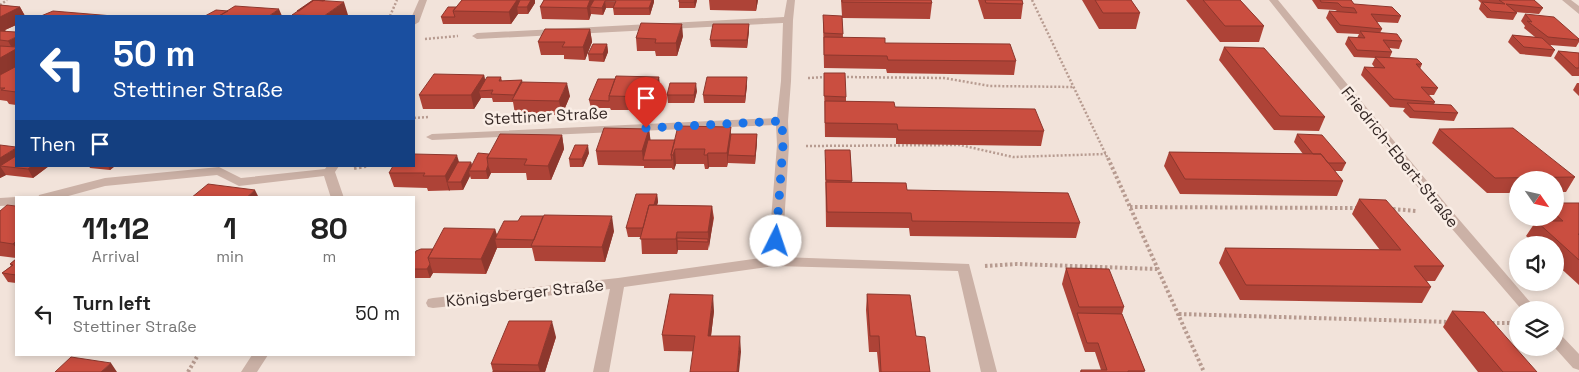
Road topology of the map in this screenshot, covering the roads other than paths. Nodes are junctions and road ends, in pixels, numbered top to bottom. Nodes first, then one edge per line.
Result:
1 (423, 0) edge
2 (791, 0) edge
3 (1273, 0) edge
4 (1566, 0) edge
5 (1579, 11) edge
6 (415, 20) edge
7 (788, 20) junction
8 (476, 36) road end
9 (782, 121) junction
10 (432, 137) dead end
11 (331, 169) edge
12 (52, 196) edge
13 (338, 196) edge
14 (15, 201) edge
15 (0, 202) edge
16 (775, 260) junction
17 (618, 283) junction
18 (1522, 301) edge
19 (433, 303) dead end
20 (1564, 347) edge
21 (259, 356) edge
22 (1577, 359) edge
23 (249, 372) edge
24 (602, 372) edge
25 (989, 372) edge

1 - 6 street
2 - 7 street
3 - 18 street, Friedrich-Ebert-Straße
4 - 5 street
7 - 8 street
7 - 9 street
9 - 10 street, Stettiner Straße
9 - 16 street
11 - 12 street
11 - 13 street
14 - 15 street
16 - 17 street, Königsberger Straße
16 - 25 street, Königsberger Straße
17 - 19 street, Königsberger Straße
17 - 24 street, Königsberger Straße
20 - 22 street
21 - 23 street

